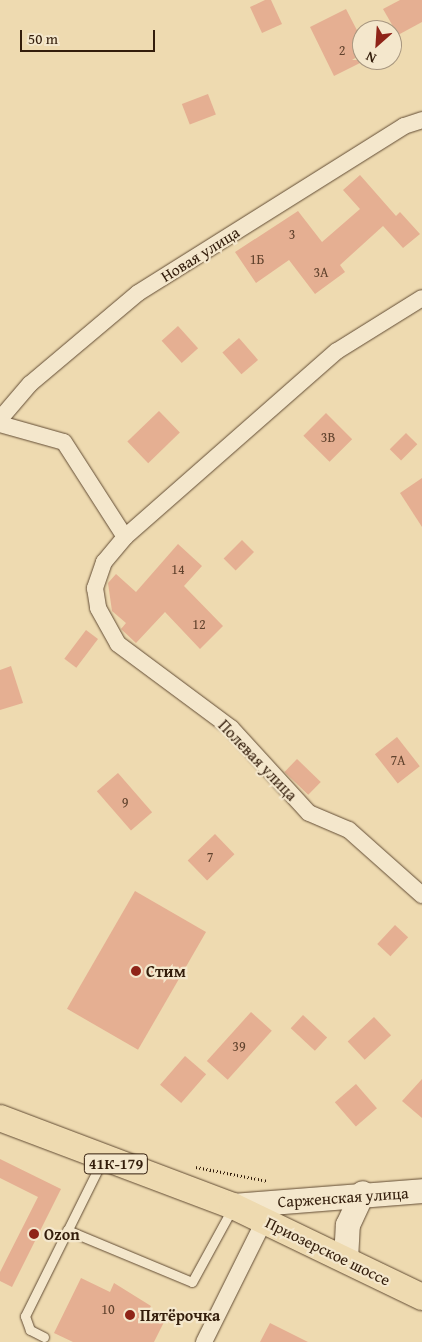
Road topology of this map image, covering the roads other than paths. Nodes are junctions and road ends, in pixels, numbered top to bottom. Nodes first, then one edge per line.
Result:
1 (422, 120) edge
2 (422, 298) edge
3 (0, 418) edge
4 (0, 424) edge
5 (125, 537) junction
6 (422, 894) edge
7 (0, 1118) edge
8 (103, 1158) junction
9 (422, 1191) edge
10 (363, 1193) junction
11 (233, 1206) junction
12 (264, 1221) junction
13 (67, 1230) junction
14 (346, 1260) junction
15 (422, 1296) edge
16 (44, 1337) dead end
17 (204, 1342) edge

1 - 3 street, Новая улица
2 - 5 street, Полевая улица
4 - 5 street
5 - 6 street, Полевая улица
7 - 8 main road, 41К-179
8 - 11 main road, 41К-179
8 - 13 lane
9 - 10 main road, Сарженская улица
10 - 11 main road, Сарженская улица
10 - 14 main road
11 - 12 main road, Приозерское шоссе / 41К-179
11 - 13 lane
12 - 14 main road, Приозерское шоссе / 41К-179
12 - 17 street
13 - 16 lane
14 - 15 main road, Приозерское шоссе / 41К-179

